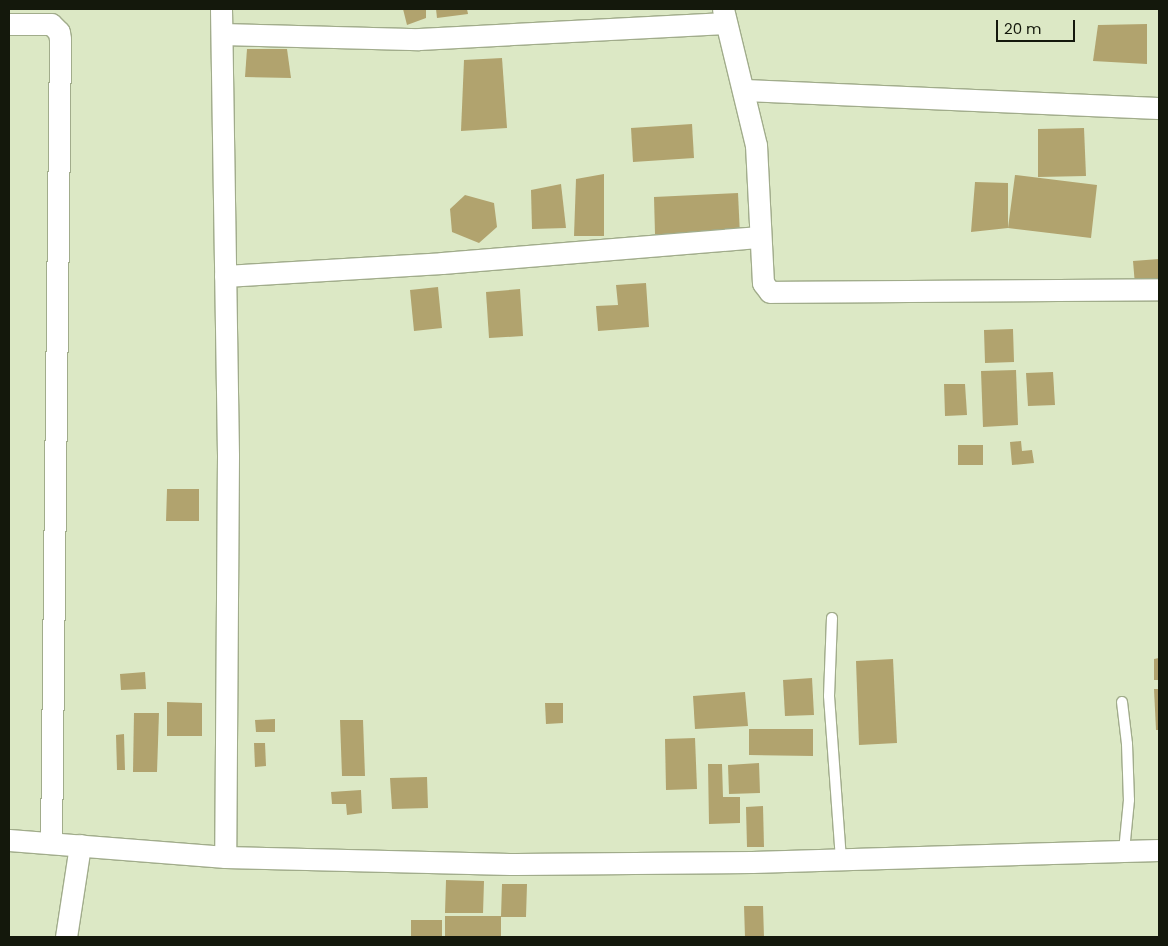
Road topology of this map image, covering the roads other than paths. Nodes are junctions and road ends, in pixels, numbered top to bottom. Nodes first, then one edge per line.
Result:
1 (221, 9) edge
2 (724, 16) edge
3 (9, 24) edge
4 (222, 34) junction
5 (744, 90) junction
6 (1159, 108) edge
7 (760, 237) junction
8 (225, 276) junction
9 (1159, 289) edge
10 (832, 618) dead end
11 (1122, 702) dead end
12 (9, 840) edge
13 (51, 843) junction
14 (80, 845) junction
15 (1159, 850) edge
16 (1124, 851) junction
17 (225, 857) junction
18 (841, 860) junction
19 (66, 937) edge

1 - 4 street
2 - 4 street
2 - 5 street
3 - 13 street
4 - 8 street
5 - 6 street
5 - 7 street
7 - 8 street
7 - 9 street
8 - 17 street
10 - 18 lane
11 - 16 lane
12 - 13 street
13 - 14 street
14 - 17 street
14 - 19 street
15 - 16 street
16 - 18 street
17 - 18 street

